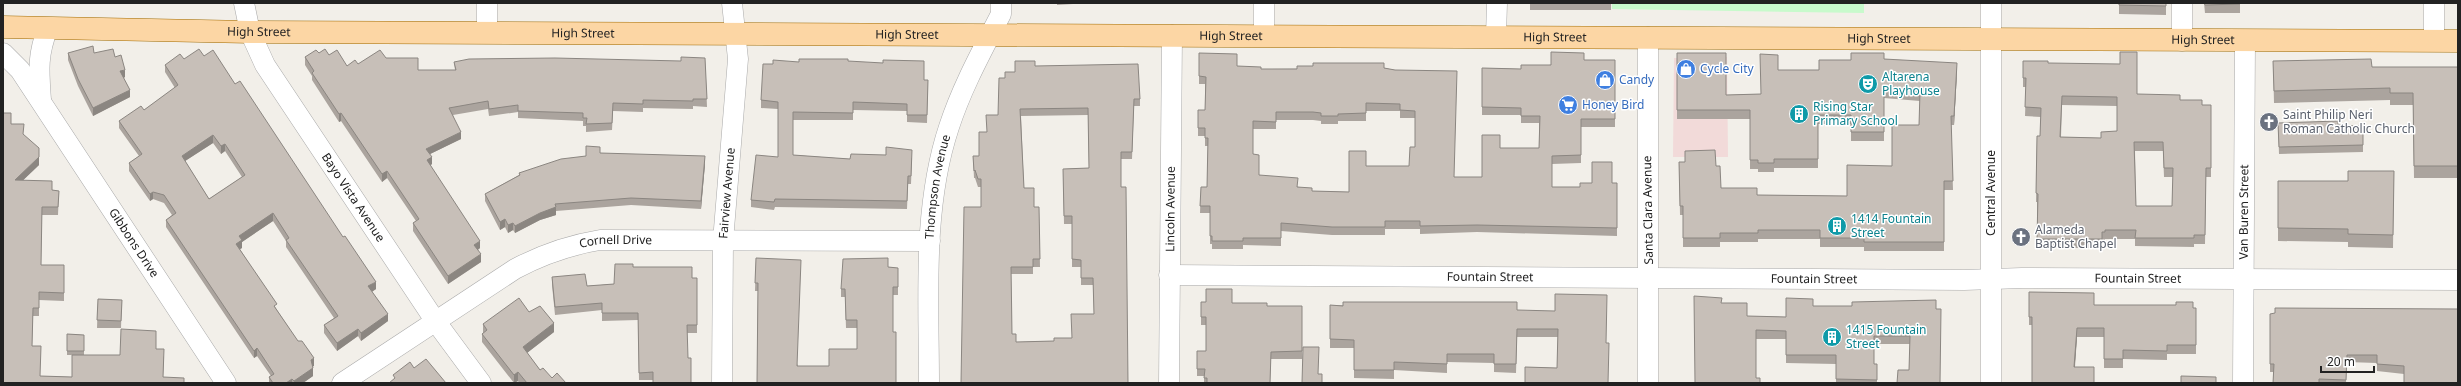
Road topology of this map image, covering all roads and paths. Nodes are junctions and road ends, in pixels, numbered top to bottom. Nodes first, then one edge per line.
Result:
1 (244, 3) edge
2 (487, 3) edge
3 (732, 3) edge
4 (1001, 3) edge
5 (1264, 3) edge
6 (1497, 3) edge
7 (1991, 3) edge
8 (2182, 3) edge
9 (2434, 3) edge
10 (3, 27) edge
11 (48, 28) junction
12 (250, 32) junction
13 (487, 32) junction
14 (735, 32) junction
15 (991, 34) junction
16 (1172, 34) junction
17 (1264, 35) junction
18 (1496, 36) junction
19 (1648, 37) junction
20 (1991, 39) junction
21 (2245, 40) junction
22 (2182, 41) junction
23 (2434, 41) junction
24 (2458, 41) edge
25 (3, 54) edge
26 (42, 102) junction
27 (723, 241) junction
28 (930, 241) junction
29 (1169, 275) junction
30 (1649, 277) junction
31 (1991, 279) junction
32 (2244, 280) junction
33 (2458, 280) edge
34 (436, 322) junction
35 (226, 383) edge
36 (342, 383) edge
37 (481, 383) edge
38 (722, 383) edge
39 (929, 383) edge
40 (1169, 383) edge
41 (1648, 383) edge
42 (1991, 383) edge
43 (2243, 383) edge

1 - 12 street, Bayo Vista Avenue
2 - 13 street
3 - 14 street, Fairview Avenue
4 - 15 street, Thompson Avenue
5 - 17 street
6 - 18 street
7 - 20 street, Central Avenue
8 - 22 street
9 - 23 street
10 - 11 main road, High Street
11 - 12 main road, High Street
11 - 26 street, Gibbons Drive
12 - 13 main road, High Street
12 - 34 street, Bayo Vista Avenue
13 - 14 main road, High Street
14 - 15 main road, High Street
14 - 27 street, Fairview Avenue
15 - 16 main road, High Street
15 - 28 street, Thompson Avenue
16 - 17 main road, High Street
16 - 29 street, Lincoln Avenue
17 - 18 main road, High Street
18 - 19 main road, High Street
19 - 20 main road, High Street
19 - 30 street, Santa Clara Avenue
20 - 22 main road, High Street
20 - 31 street, Central Avenue
21 - 22 main road, High Street
21 - 23 main road, High Street
21 - 32 street, Van Buren Street
23 - 24 main road, High Street
25 - 26 street, Gibbons Drive
26 - 35 street, Gibbons Drive
27 - 28 street, Cornell Drive
27 - 34 street, Cornell Drive
27 - 38 street, Fairview Avenue
28 - 39 street, Thompson Avenue
29 - 30 street, Fountain Street
29 - 40 street, Lincoln Avenue
30 - 31 street, Fountain Street
30 - 41 street, Santa Clara Avenue
31 - 32 street, Fountain Street
31 - 42 street, Central Avenue
32 - 33 street, Fountain Street
32 - 43 street, Van Buren Street
34 - 36 street, Cornell Drive
34 - 37 street, Bayo Vista Avenue

